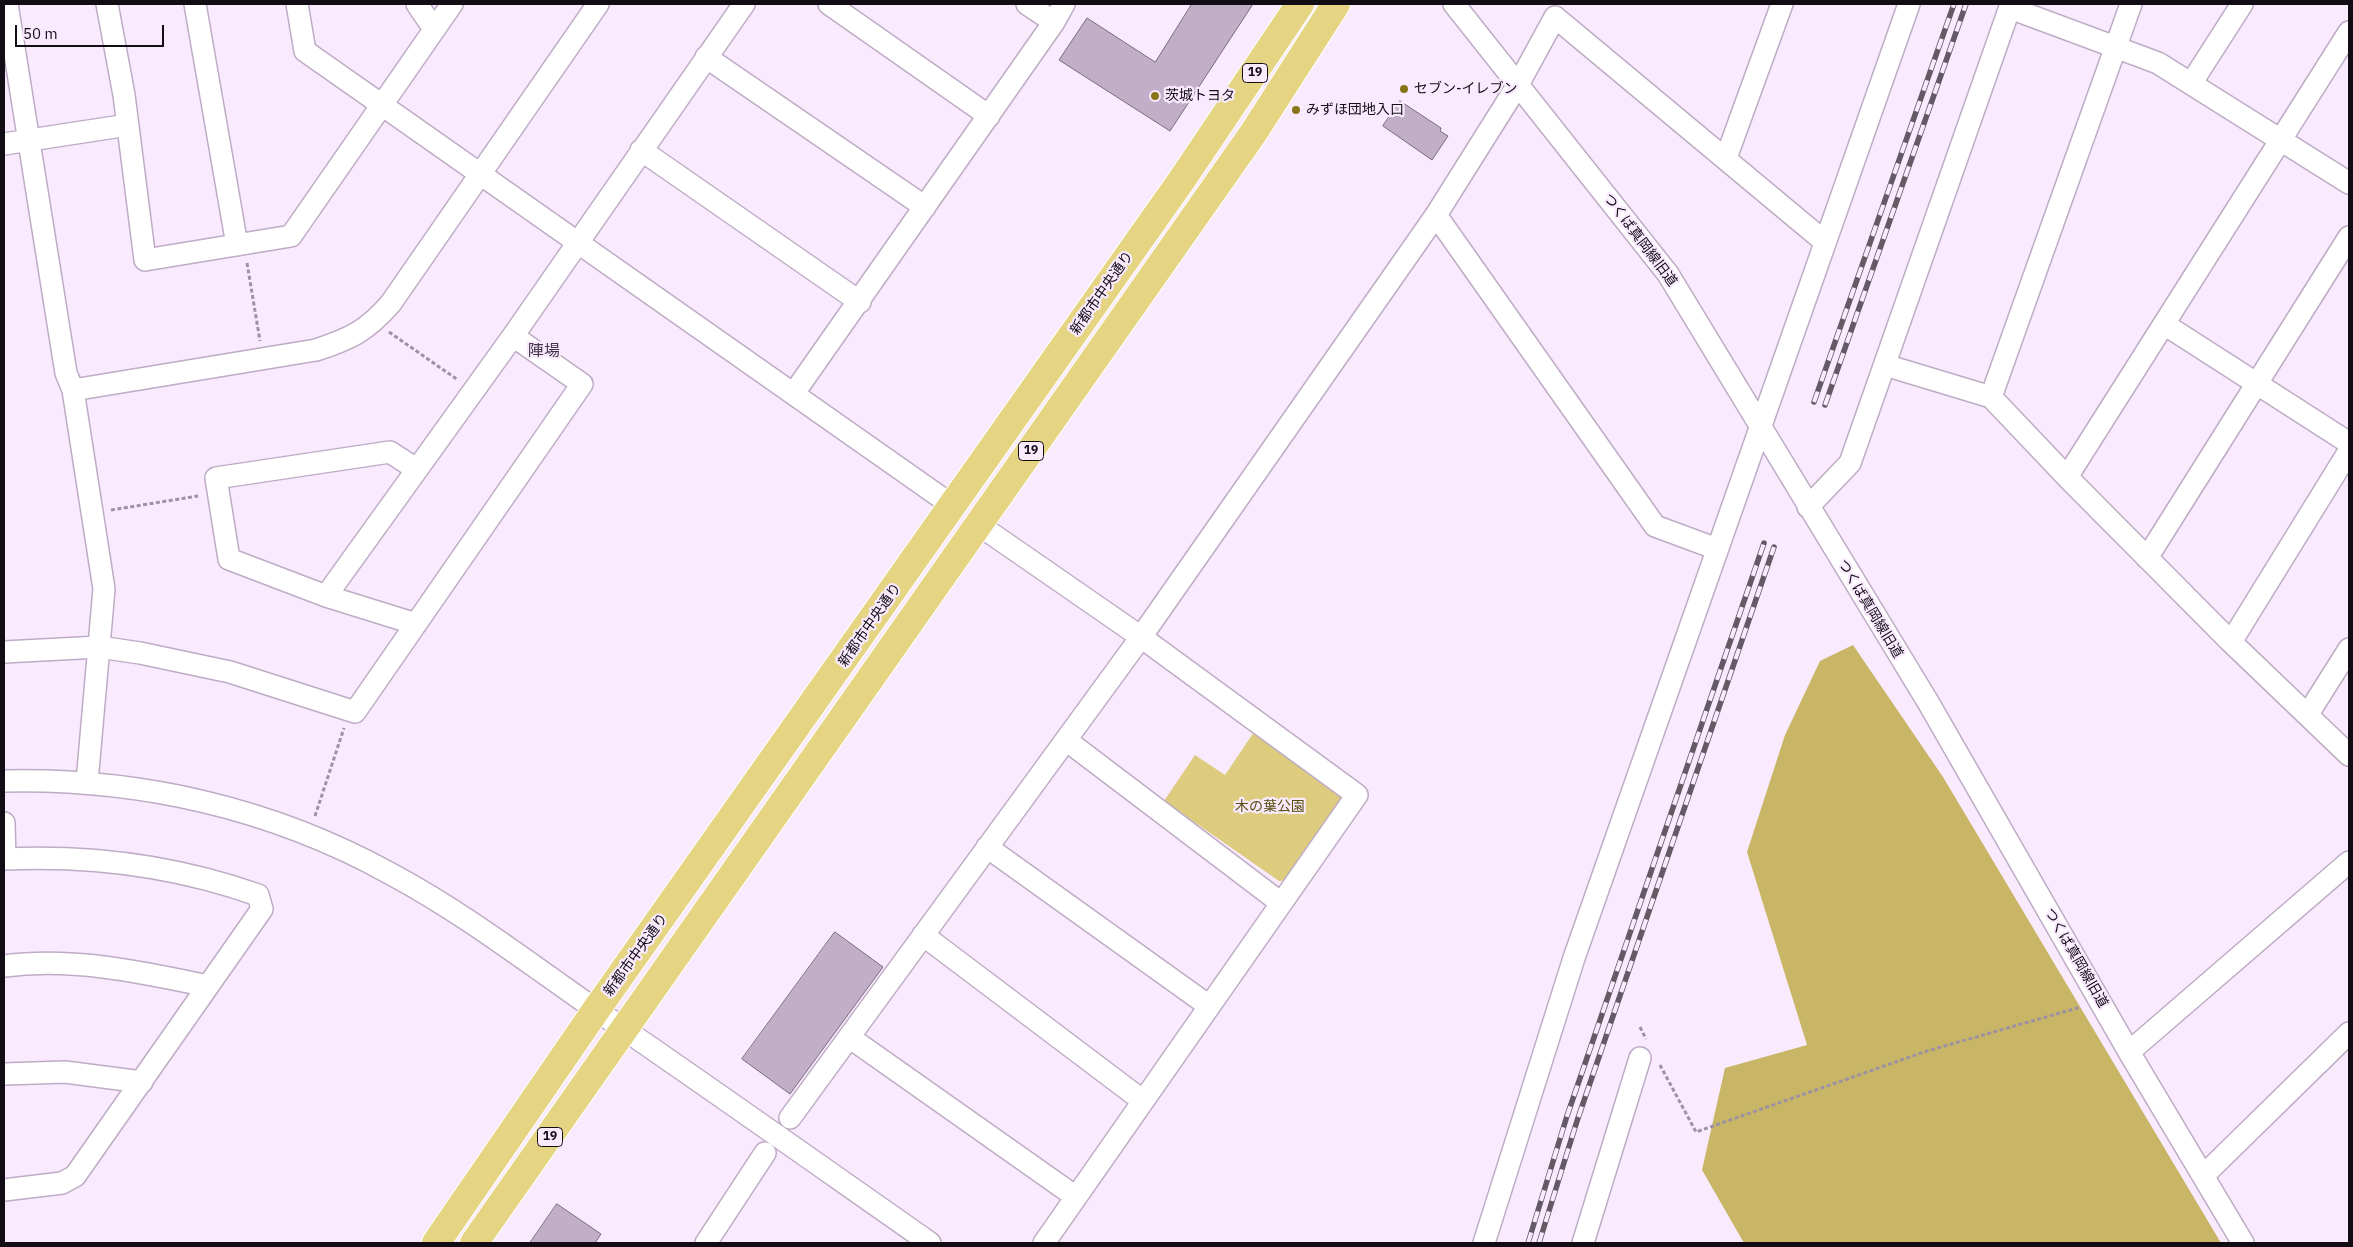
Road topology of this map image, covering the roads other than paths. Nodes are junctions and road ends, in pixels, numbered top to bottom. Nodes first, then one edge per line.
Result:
1 (7, 4) edge
2 (107, 4) edge
3 (195, 4) edge
4 (297, 4) edge
5 (417, 4) edge
6 (452, 4) edge
7 (598, 4) edge
8 (744, 4) edge
9 (829, 4) edge
10 (1027, 4) edge
11 (1064, 4) edge
12 (1300, 4) edge
13 (1336, 4) edge
14 (1454, 4) edge
15 (1782, 4) edge
16 (1909, 4) edge
17 (2131, 4) edge
18 (2242, 4) edge
19 (2010, 6) edge
20 (1559, 11) edge
21 (1054, 22) junction
22 (434, 28) junction
23 (2349, 32) edge
24 (2116, 47) junction
25 (706, 57) junction
26 (2192, 82) junction
27 (1519, 83) junction
28 (382, 104) junction
29 (989, 116) junction
30 (128, 124) junction
31 (2281, 139) junction
32 (28, 140) junction
33 (4, 144) edge
34 (641, 150) junction
35 (1726, 158) junction
36 (480, 173) junction
37 (2349, 182) edge
38 (925, 207) junction
39 (1436, 215) junction
40 (2349, 237) edge
41 (577, 242) junction
42 (1825, 242) junction
43 (241, 244) junction
44 (860, 302) junction
45 (2164, 324) junction
46 (513, 336) junction
47 (1885, 365) junction
48 (2257, 384) junction
49 (73, 390) junction
50 (794, 393) junction
51 (1991, 397) junction
52 (1759, 426) junction
53 (2349, 443) edge
54 (2349, 451) edge
55 (416, 468) junction
56 (2066, 477) junction
57 (953, 506) junction
58 (1808, 507) junction
59 (979, 525) junction
60 (1717, 549) junction
61 (2147, 558) junction
62 (326, 596) junction
63 (416, 624) junction
64 (1141, 637) junction
65 (2231, 642) junction
66 (99, 647) junction
67 (2349, 650) edge
68 (4, 652) edge
69 (2308, 714) junction
70 (1066, 740) junction
71 (2349, 755) edge
72 (4, 781) edge
73 (87, 782) junction
74 (4, 824) edge
75 (987, 847) junction
76 (4, 859) edge
77 (2349, 862) edge
78 (1281, 903) junction
79 (923, 936) junction
80 (4, 966) edge
81 (208, 986) junction
82 (1209, 1006) junction
83 (596, 1010) junction
84 (626, 1030) junction
85 (2349, 1033) edge
86 (849, 1037) junction
87 (2129, 1052) junction
88 (1649, 1055) road end
89 (4, 1074) edge
90 (142, 1082) junction
91 (1143, 1101) junction
92 (790, 1118) dead end
93 (765, 1153) dead end
94 (2204, 1175) junction
95 (4, 1190) edge
96 (1076, 1197) junction
97 (436, 1243) edge
98 (474, 1243) edge
99 (706, 1243) edge
100 (930, 1243) edge
101 (1044, 1243) edge
102 (1484, 1243) edge
103 (1583, 1243) edge
104 (2243, 1243) edge

1 - 32 street
2 - 30 street
3 - 43 street
4 - 28 street
5 - 22 street
6 - 22 street
7 - 36 street
8 - 25 street
9 - 29 street
10 - 21 street
11 - 21 street
12 - 57 main road, 新都市中央通り / 19
13 - 59 main road, 19
14 - 27 street, つくば真岡線旧道
15 - 35 street
16 - 42 street
17 - 24 street
18 - 26 street
19 - 24 street
19 - 47 street
20 - 27 street
20 - 35 street
21 - 29 street
22 - 28 street
23 - 31 street
24 - 26 street
24 - 51 street
25 - 34 street
25 - 38 street
26 - 31 street
27 - 39 street
27 - 52 street, つくば真岡線旧道
28 - 36 street
28 - 43 street
29 - 38 street
30 - 32 street
30 - 43 street
31 - 37 street
31 - 45 street
32 - 33 street
32 - 49 street
34 - 41 street
34 - 44 street
35 - 42 street
36 - 41 street
36 - 49 street
38 - 44 street
39 - 60 street
39 - 64 street
40 - 48 street
41 - 46 street
41 - 50 street
42 - 52 street
44 - 50 street
45 - 48 street
45 - 56 street
46 - 55 street
46 - 63 street
47 - 51 street
47 - 58 street
48 - 53 street
48 - 61 street
49 - 66 street
50 - 57 street
51 - 56 street
52 - 58 street, つくば真岡線旧道
52 - 60 street
54 - 65 street
55 - 62 street
55 - 62 street
56 - 61 street
57 - 83 main road, 新都市中央通り / 19
58 - 87 street, つくば真岡線旧道
59 - 64 street
59 - 84 main road, 19
60 - 102 street
61 - 65 street
62 - 63 street
63 - 66 street
64 - 70 street
64 - 78 street
65 - 69 street
66 - 68 street
66 - 73 street
67 - 69 street
69 - 71 street
70 - 75 street
70 - 78 street
72 - 73 street
73 - 83 street
74 - 76 street
75 - 79 street
75 - 82 street
76 - 81 street
77 - 87 street
78 - 82 street
79 - 86 street
79 - 91 street
80 - 81 street
81 - 90 street
82 - 91 street
83 - 84 street
83 - 97 main road, 新都市中央通り / 19
84 - 98 main road, 19
84 - 100 street
85 - 94 street
86 - 92 street
86 - 96 street
87 - 94 street, つくば真岡線旧道
88 - 103 street
89 - 90 street
90 - 95 street
91 - 96 street
93 - 99 street
94 - 104 street, つくば真岡線旧道
96 - 101 street

